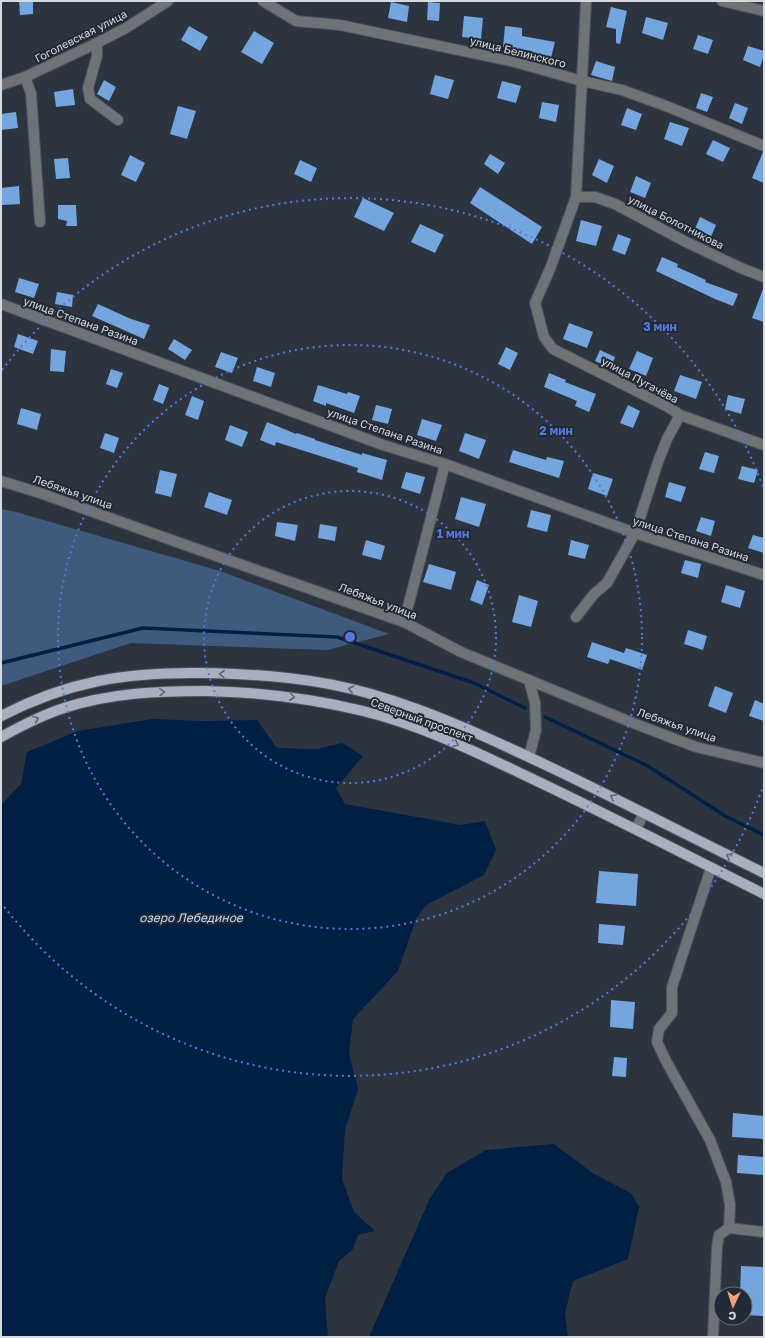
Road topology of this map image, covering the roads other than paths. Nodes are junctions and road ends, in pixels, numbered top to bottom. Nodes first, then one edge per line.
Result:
1 (168, 1) edge
2 (263, 1) edge
3 (586, 1) edge
4 (722, 1) edge
5 (764, 11) edge
6 (97, 43) junction
7 (25, 77) junction
8 (582, 81) junction
9 (1, 85) edge
10 (118, 120) dead end
11 (764, 146) edge
12 (576, 197) junction
13 (40, 222) dead end
14 (764, 277) edge
15 (1, 304) edge
16 (680, 415) junction
17 (764, 445) edge
18 (445, 464) junction
19 (1, 481) edge
20 (634, 533) junction
21 (764, 576) edge
22 (576, 616) dead end
23 (404, 622) junction
24 (529, 680) junction
25 (1, 716) edge
26 (1, 737) edge
27 (529, 757) junction
28 (764, 763) edge
29 (644, 813) junction
30 (636, 830) junction
31 (711, 868) junction
32 (764, 873) edge
33 (764, 894) edge
34 (729, 1228) junction
35 (764, 1232) edge
36 (713, 1337) edge

1 - 6 street, Гоголевская улица
2 - 8 street, улица Белинского
3 - 8 street
4 - 5 street
6 - 7 street, Гоголевская улица
6 - 10 street
7 - 9 street, Гоголевская улица
7 - 13 street
8 - 11 street, улица Белинского
8 - 12 street
12 - 14 street, улица Болотникова
12 - 16 street, улица Пугачёва
15 - 18 street, улица Степана Разина
16 - 17 street, улица Пугачёва
16 - 20 street
18 - 20 street, улица Степана Разина
18 - 23 street
19 - 23 street, Лебяжья улица
20 - 21 street, улица Степана Разина
20 - 22 street
23 - 24 street, Лебяжья улица
24 - 27 street
24 - 28 street, Лебяжья улица
27 -> 25 main road, Северный проспект
26 -> 30 main road, Северный проспект
29 -> 27 main road, Северный проспект
29 - 30 street
32 -> 29 main road, Северный проспект
30 - 31 main road, Северный проспект
31 - 33 main road, Северный проспект
31 - 34 street
34 - 35 street
34 - 36 street

